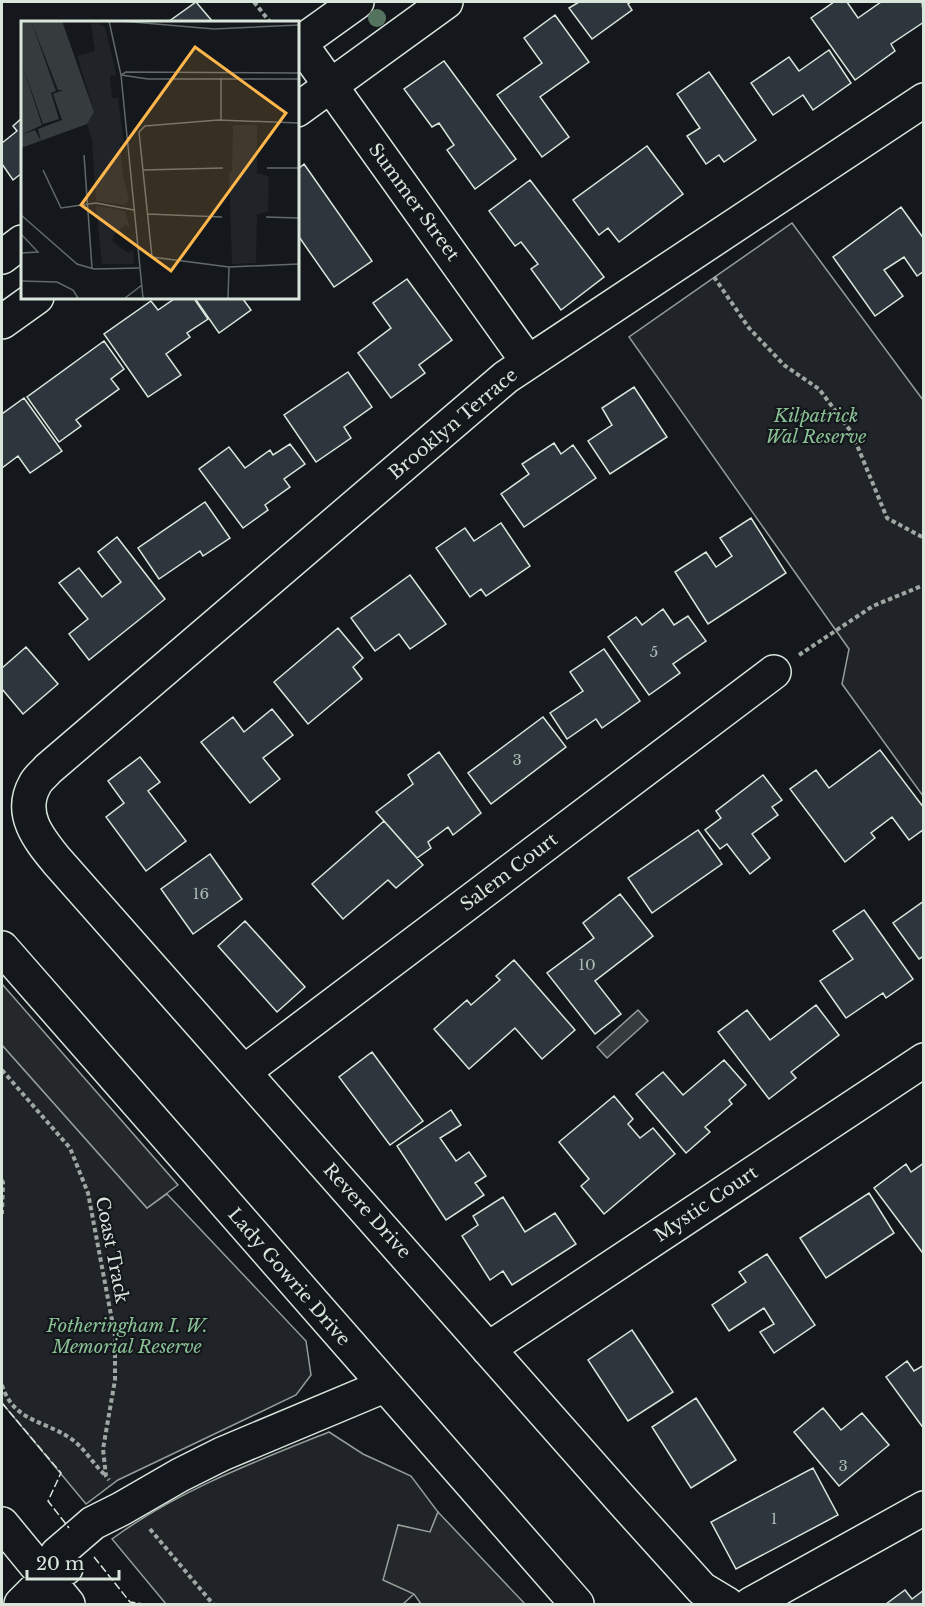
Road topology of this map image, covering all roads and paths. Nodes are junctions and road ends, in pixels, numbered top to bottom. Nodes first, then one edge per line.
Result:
1 (254, 2) edge
2 (357, 2) edge
3 (446, 2) edge
4 (269, 21) edge
5 (298, 44) edge
6 (330, 86) junction
7 (924, 100) edge
8 (298, 109) edge
9 (21, 243) edge
10 (696, 251) junction
11 (2, 257) edge
12 (36, 298) edge
13 (2, 322) edge
14 (528, 362) junction
15 (924, 538) edge
16 (924, 585) edge
17 (774, 672) joint
18 (29, 803) joint
19 (2, 948) edge
20 (924, 1060) edge
21 (2, 1070) edge
22 (244, 1072) junction
23 (2, 1180) edge
24 (2, 1214) edge
25 (488, 1349) junction
26 (2, 1385) edge
27 (384, 1386) junction
28 (106, 1476) junction
29 (125, 1507) junction
30 (924, 1508) edge
31 (2, 1524) edge
32 (46, 1579) junction
33 (21, 1605) edge
34 (68, 1605) edge
35 (213, 1605) edge
36 (577, 1605) edge
37 (728, 1605) edge
38 (750, 1605) edge

1 - 4 path
2 - 5 street
3 - 6 street
5 - 6 street, Summer Street
6 - 8 street
6 - 14 street, Summer Street
7 - 10 street, Brooklyn Terrace
9 - 11 street
10 - 14 street, Brooklyn Terrace
10 - 15 path
12 - 13 street
14 - 18 street, Brooklyn Terrace
16 - 17 path
17 - 22 street, Salem Court
18 - 22 street, Revere Drive
19 - 27 street, Lady Gowrie Drive
20 - 25 street, Mystic Court
21 - 28 path, Coast Track
22 - 25 street, Revere Drive
23 - 24 path
25 - 37 street, Revere Drive
26 - 28 path
27 - 29 street
27 - 36 street, Lady Gowrie Drive
28 - 29 path
29 - 32 street
29 - 35 path
30 - 38 street
31 - 32 street
32 - 33 street
32 - 34 street

